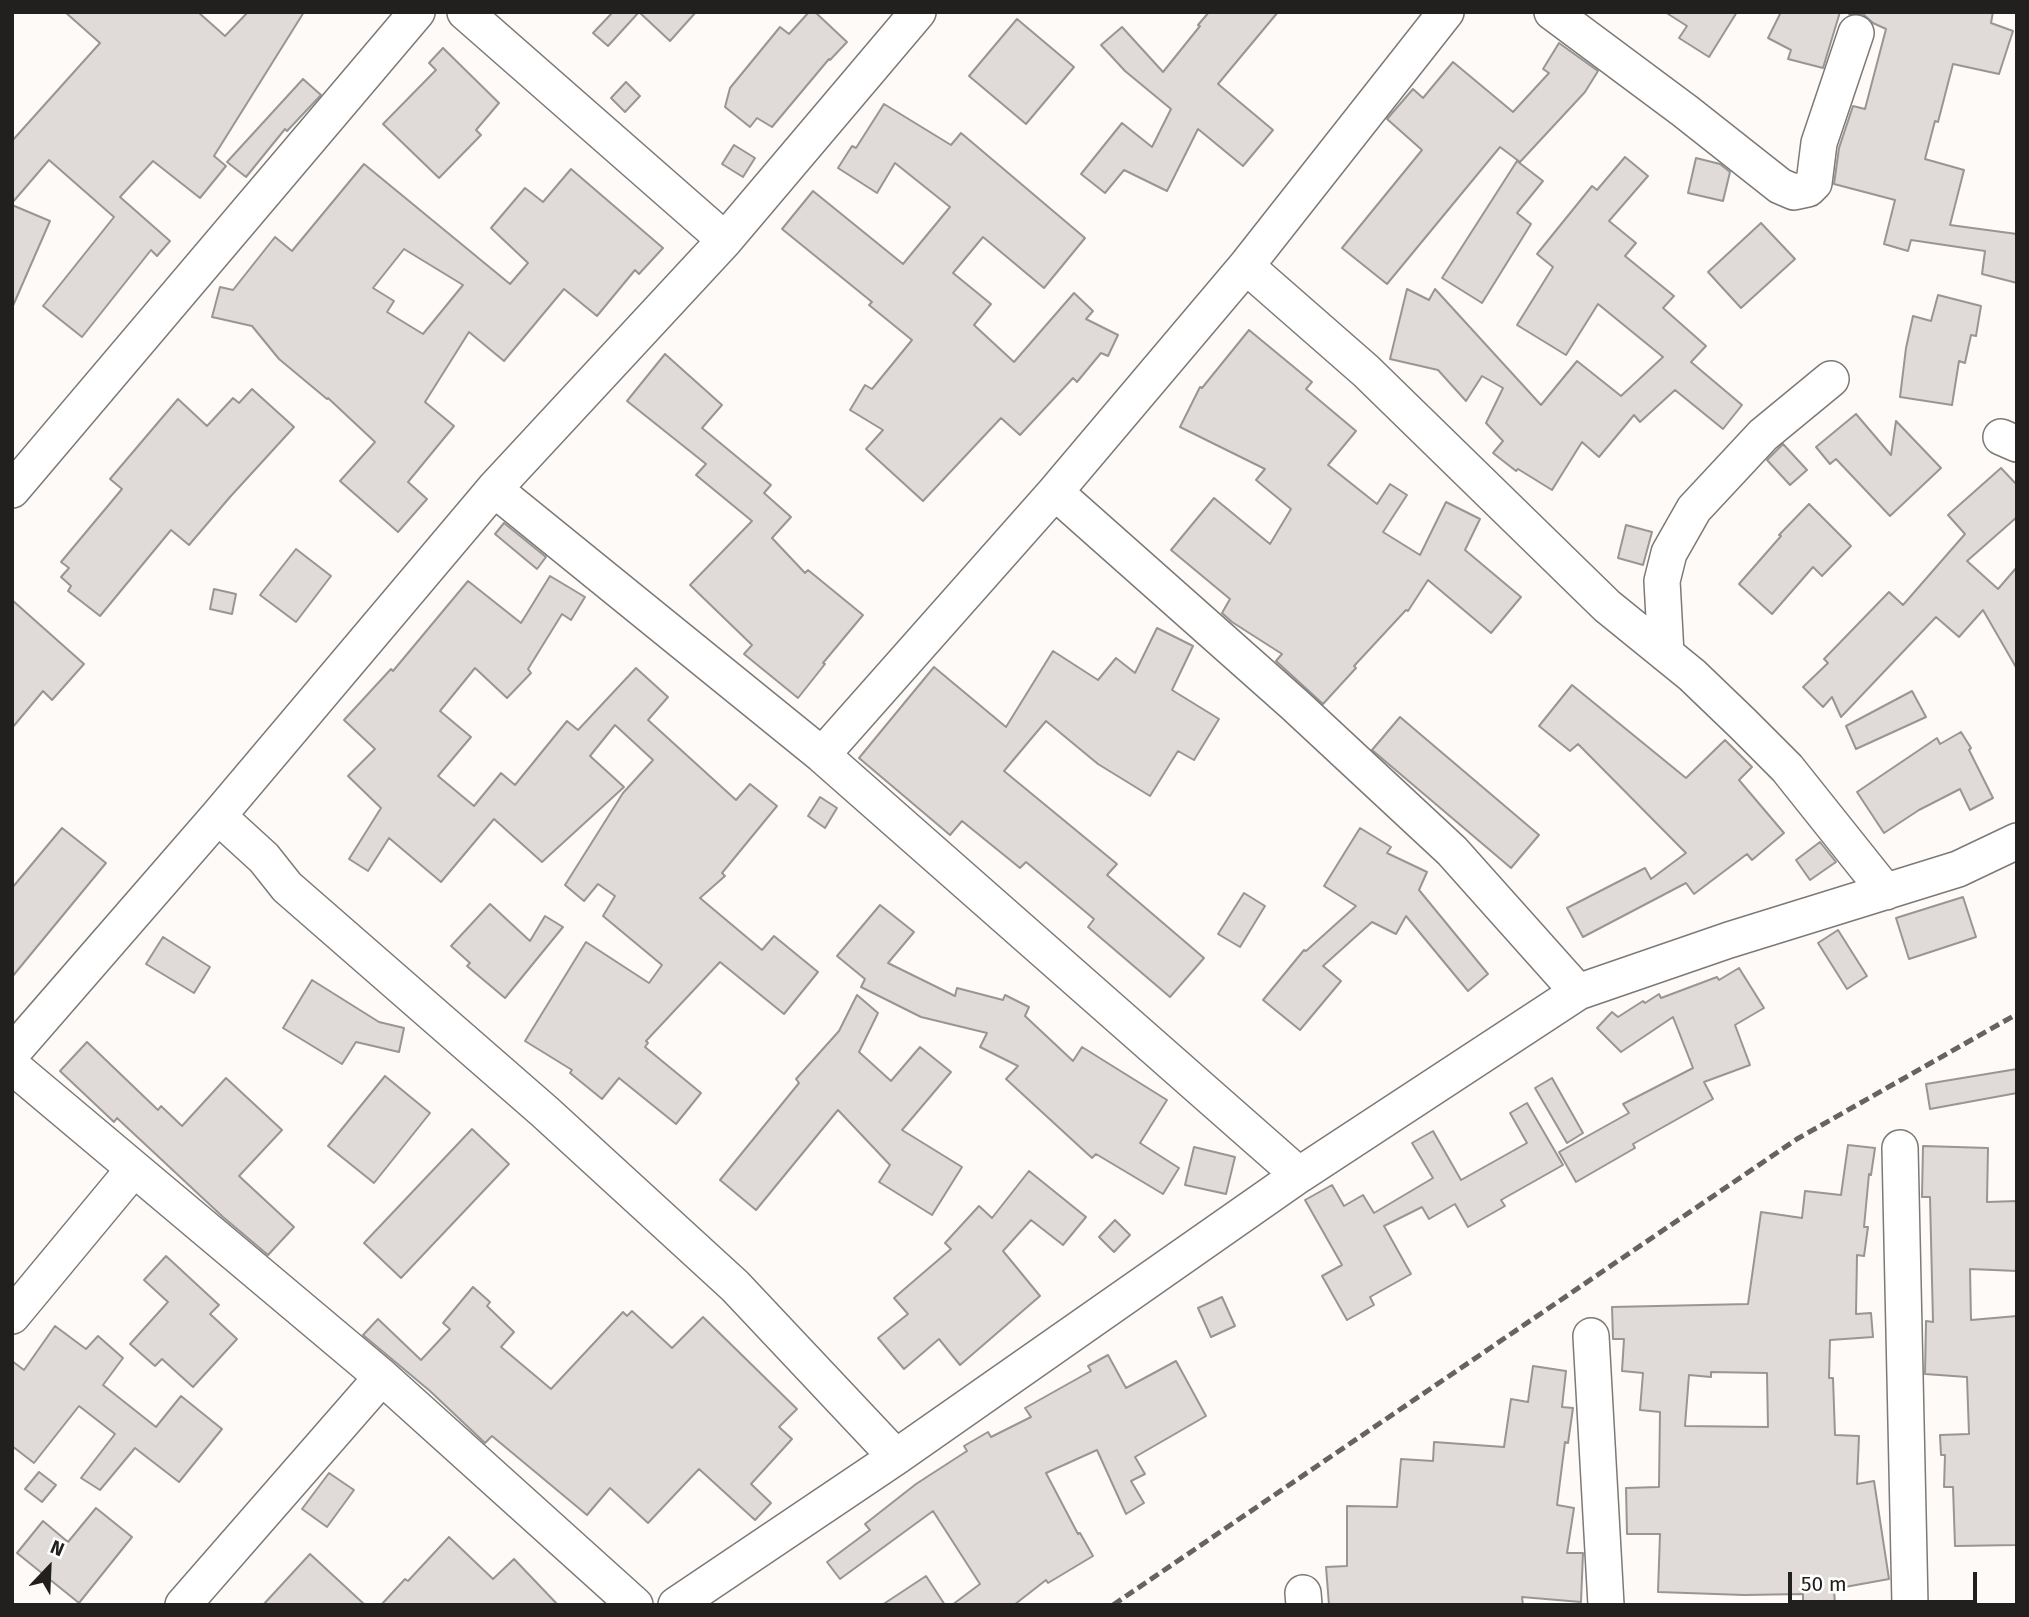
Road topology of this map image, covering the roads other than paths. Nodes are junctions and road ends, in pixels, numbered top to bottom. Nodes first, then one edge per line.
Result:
1 (417, 12) edge
2 (465, 12) edge
3 (918, 12) edge
4 (1446, 12) edge
5 (1552, 12) edge
6 (1856, 33) dead end
7 (725, 240) junction
8 (1246, 267) junction
9 (1831, 379) dead end
10 (494, 489) junction
11 (12, 490) edge
12 (1055, 492) junction
13 (1666, 654) junction
14 (822, 755) junction
15 (218, 816) junction
16 (2017, 841) edge
17 (1886, 892) junction
18 (1578, 992) junction
19 (12, 1053) edge
20 (12, 1066) edge
21 (1900, 1148) dead end
22 (134, 1170) junction
23 (1299, 1175) junction
24 (12, 1316) edge
25 (1591, 1336) dead end
26 (382, 1377) junction
27 (895, 1457) junction
28 (183, 1605) edge
29 (635, 1605) edge
30 (676, 1605) edge
31 (1606, 1605) edge
32 (1910, 1605) edge

1 - 11 street
2 - 7 street
3 - 7 street
4 - 8 street
5 - 6 street
7 - 10 street
8 - 12 street
8 - 13 street
9 - 13 street
10 - 14 street
10 - 15 street
12 - 14 street
12 - 18 street
13 - 17 street
14 - 23 street
15 - 19 street
15 - 27 street
16 - 17 street
17 - 18 street
18 - 23 street
20 - 22 street
21 - 32 street
22 - 24 street
22 - 26 street
23 - 27 street
25 - 31 street
26 - 28 street
26 - 29 street
27 - 30 street

